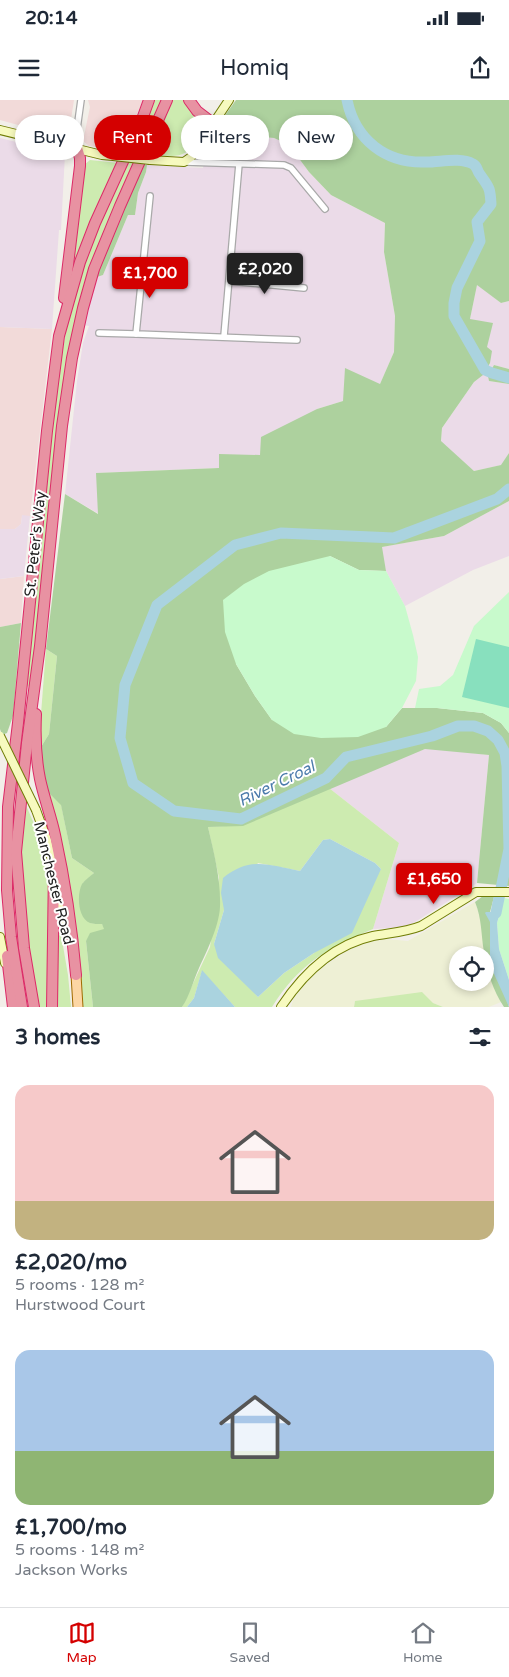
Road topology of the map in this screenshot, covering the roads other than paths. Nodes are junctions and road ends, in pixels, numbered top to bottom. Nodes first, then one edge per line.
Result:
1 (81, 100) edge
2 (149, 100) edge
3 (167, 100) edge
4 (189, 100) edge
5 (229, 100) edge
6 (79, 115) edge
7 (202, 115) edge
8 (220, 115) edge
9 (0, 130) edge
10 (15, 134) edge
11 (84, 150) edge
12 (80, 160) edge
13 (187, 160) edge
14 (184, 162) junction
15 (239, 164) junction
16 (150, 196) dead end
17 (325, 209) dead end
18 (229, 281) junction
19 (304, 288) dead end
20 (99, 333) dead end
21 (136, 334) junction
22 (59, 336) junction
23 (224, 336) junction
24 (297, 340) dead end
25 (40, 646) junction
26 (0, 736) edge
27 (8, 807) junction
28 (54, 868) junction
29 (509, 892) edge
30 (0, 937) edge
31 (76, 975) junction
32 (13, 1007) edge
33 (22, 1007) edge
34 (34, 1007) edge
35 (52, 1007) edge
36 (78, 1007) edge
37 (281, 1007) edge

1 - 6 street
2 - 22 highway, St. Peter's Way
3 - 25 highway, St. Peter's Way
4 - 7 highway
5 - 8 main road
9 - 10 main road
11 - 14 main road, bridge
12 - 22 highway
13 - 14 main road
14 - 15 street
15 - 17 street
15 - 18 street
16 - 21 street
18 - 19 street
18 - 23 street
20 - 21 street
21 - 23 street
22 - 27 highway, St. Peter's Way
23 - 24 street
25 - 31 highway
25 - 34 highway, St. Peter's Way
26 - 28 main road, Manchester Road, bridge
27 - 32 highway
27 - 33 highway, St. Peter's Way
28 - 31 main road, Manchester Road
28 - 35 highway
29 - 37 main road
30 - 32 main road
31 - 36 main road, Manchester Road

